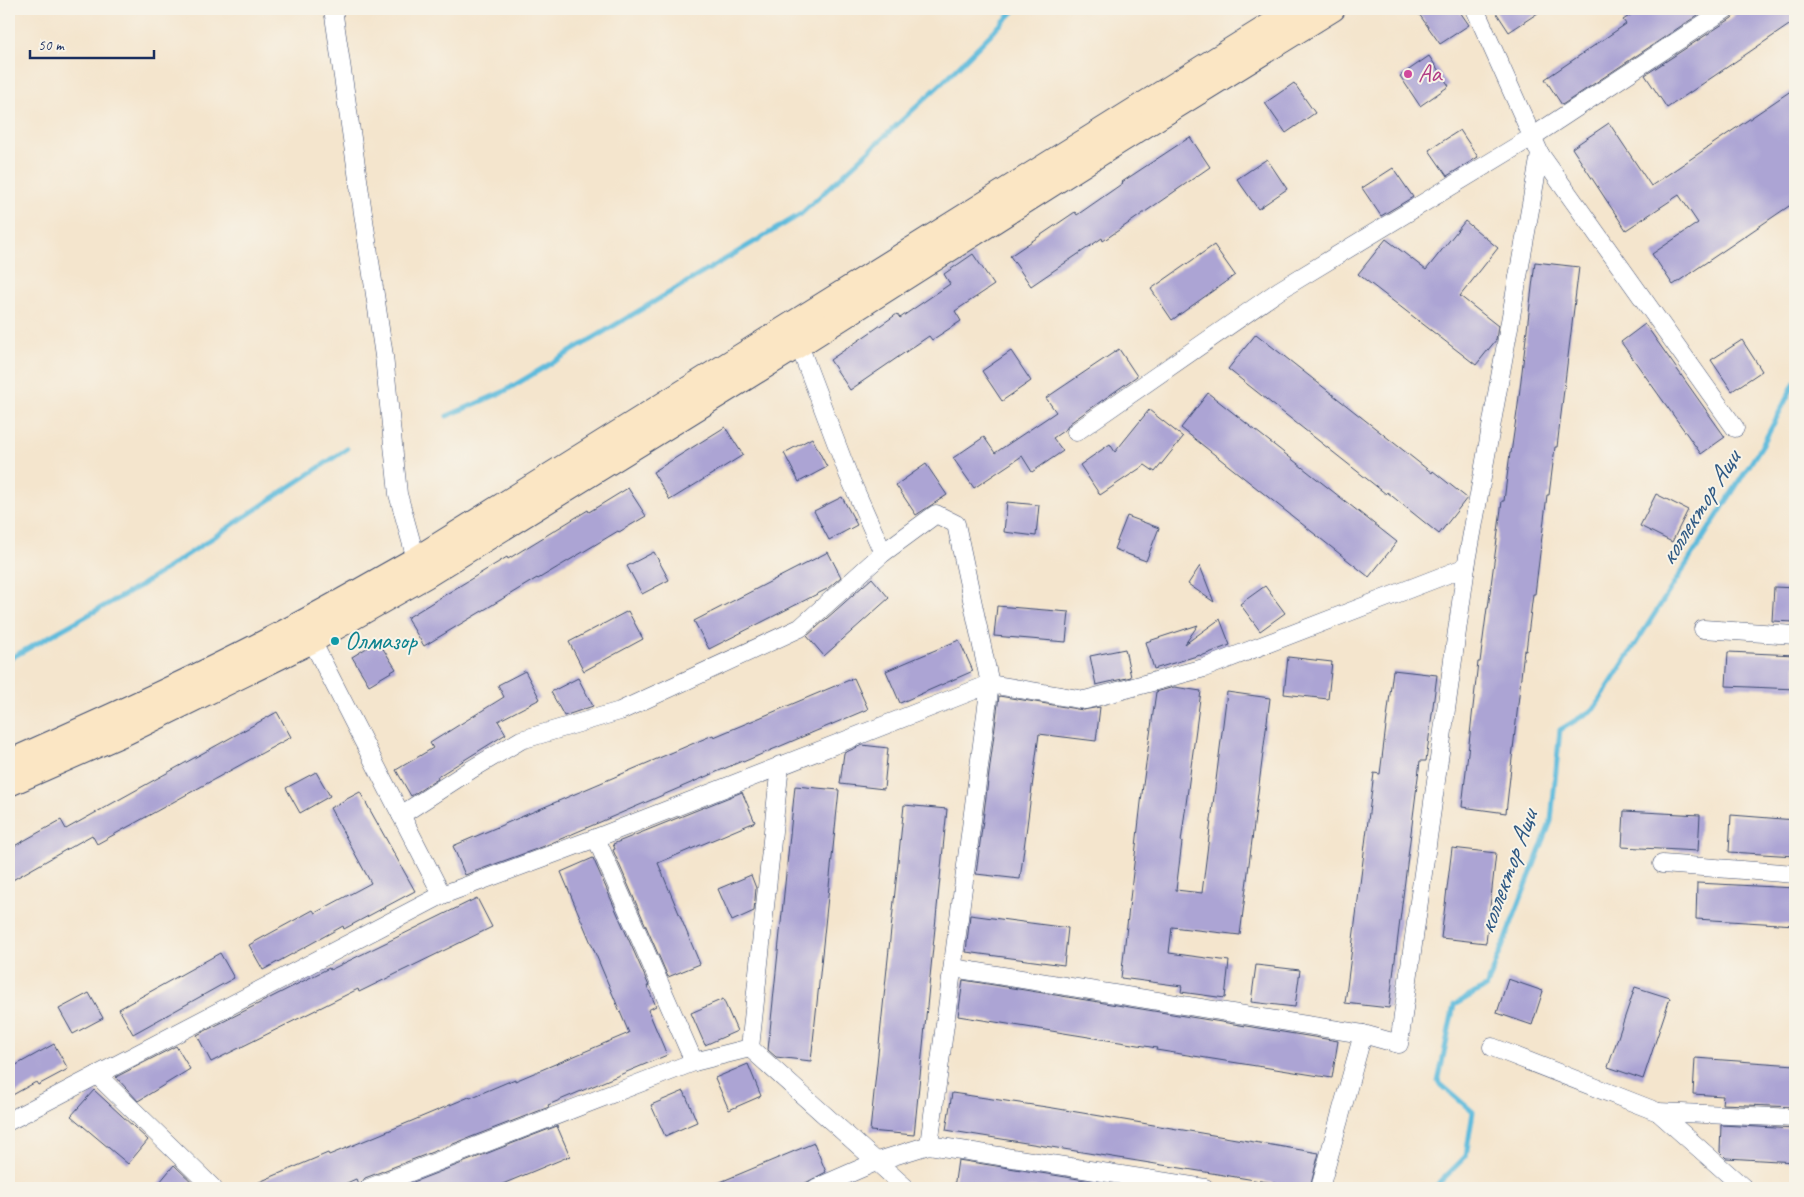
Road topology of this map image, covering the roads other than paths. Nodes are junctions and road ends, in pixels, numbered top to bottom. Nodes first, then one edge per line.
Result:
1 (333, 9) edge
2 (1296, 9) edge
3 (1333, 9) edge
4 (1474, 9) edge
5 (1726, 9) edge
6 (1532, 137) junction
7 (1540, 154) junction
8 (799, 345) junction
9 (1735, 428) dead end
10 (1076, 432) dead end
11 (883, 553) junction
12 (416, 559) junction
13 (1466, 567) junction
14 (1703, 629) dead end
15 (1795, 635) edge
16 (312, 641) junction
17 (990, 684) junction
18 (9, 762) edge
19 (780, 764) junction
20 (9, 784) edge
21 (401, 815) junction
22 (596, 838) junction
23 (1662, 864) dead end
24 (1795, 874) edge
25 (442, 895) junction
26 (953, 968) junction
27 (1363, 1034) junction
28 (1492, 1047) dead end
29 (750, 1048) junction
30 (694, 1062) junction
31 (97, 1075) junction
32 (1658, 1112) junction
33 (1795, 1118) edge
34 (9, 1120) edge
35 (929, 1145) junction
36 (878, 1161) junction
37 (213, 1188) edge
38 (370, 1188) edge
39 (816, 1188) edge
40 (906, 1188) edge
41 (1205, 1188) edge
42 (1320, 1188) edge
43 (1744, 1188) edge

1 - 12 street
2 - 12 main road
3 - 8 main road
4 - 6 street
5 - 6 street
6 - 7 street
6 - 10 street
7 - 9 street
7 - 13 street
8 - 11 street
8 - 16 main road
11 - 17 street
11 - 21 street
12 - 18 main road
13 - 17 street
13 - 27 street
14 - 15 street
16 - 20 main road
16 - 21 street
17 - 19 street
17 - 26 street
19 - 22 street
19 - 29 street
21 - 25 street
22 - 25 street
22 - 30 street
23 - 24 street
25 - 31 street
26 - 27 street
26 - 35 street
27 - 42 street
28 - 32 street
29 - 30 street
29 - 36 street
30 - 38 street
31 - 34 street
31 - 37 street
32 - 33 street
32 - 43 street
35 - 36 street
35 - 41 street
36 - 39 street
36 - 40 street

